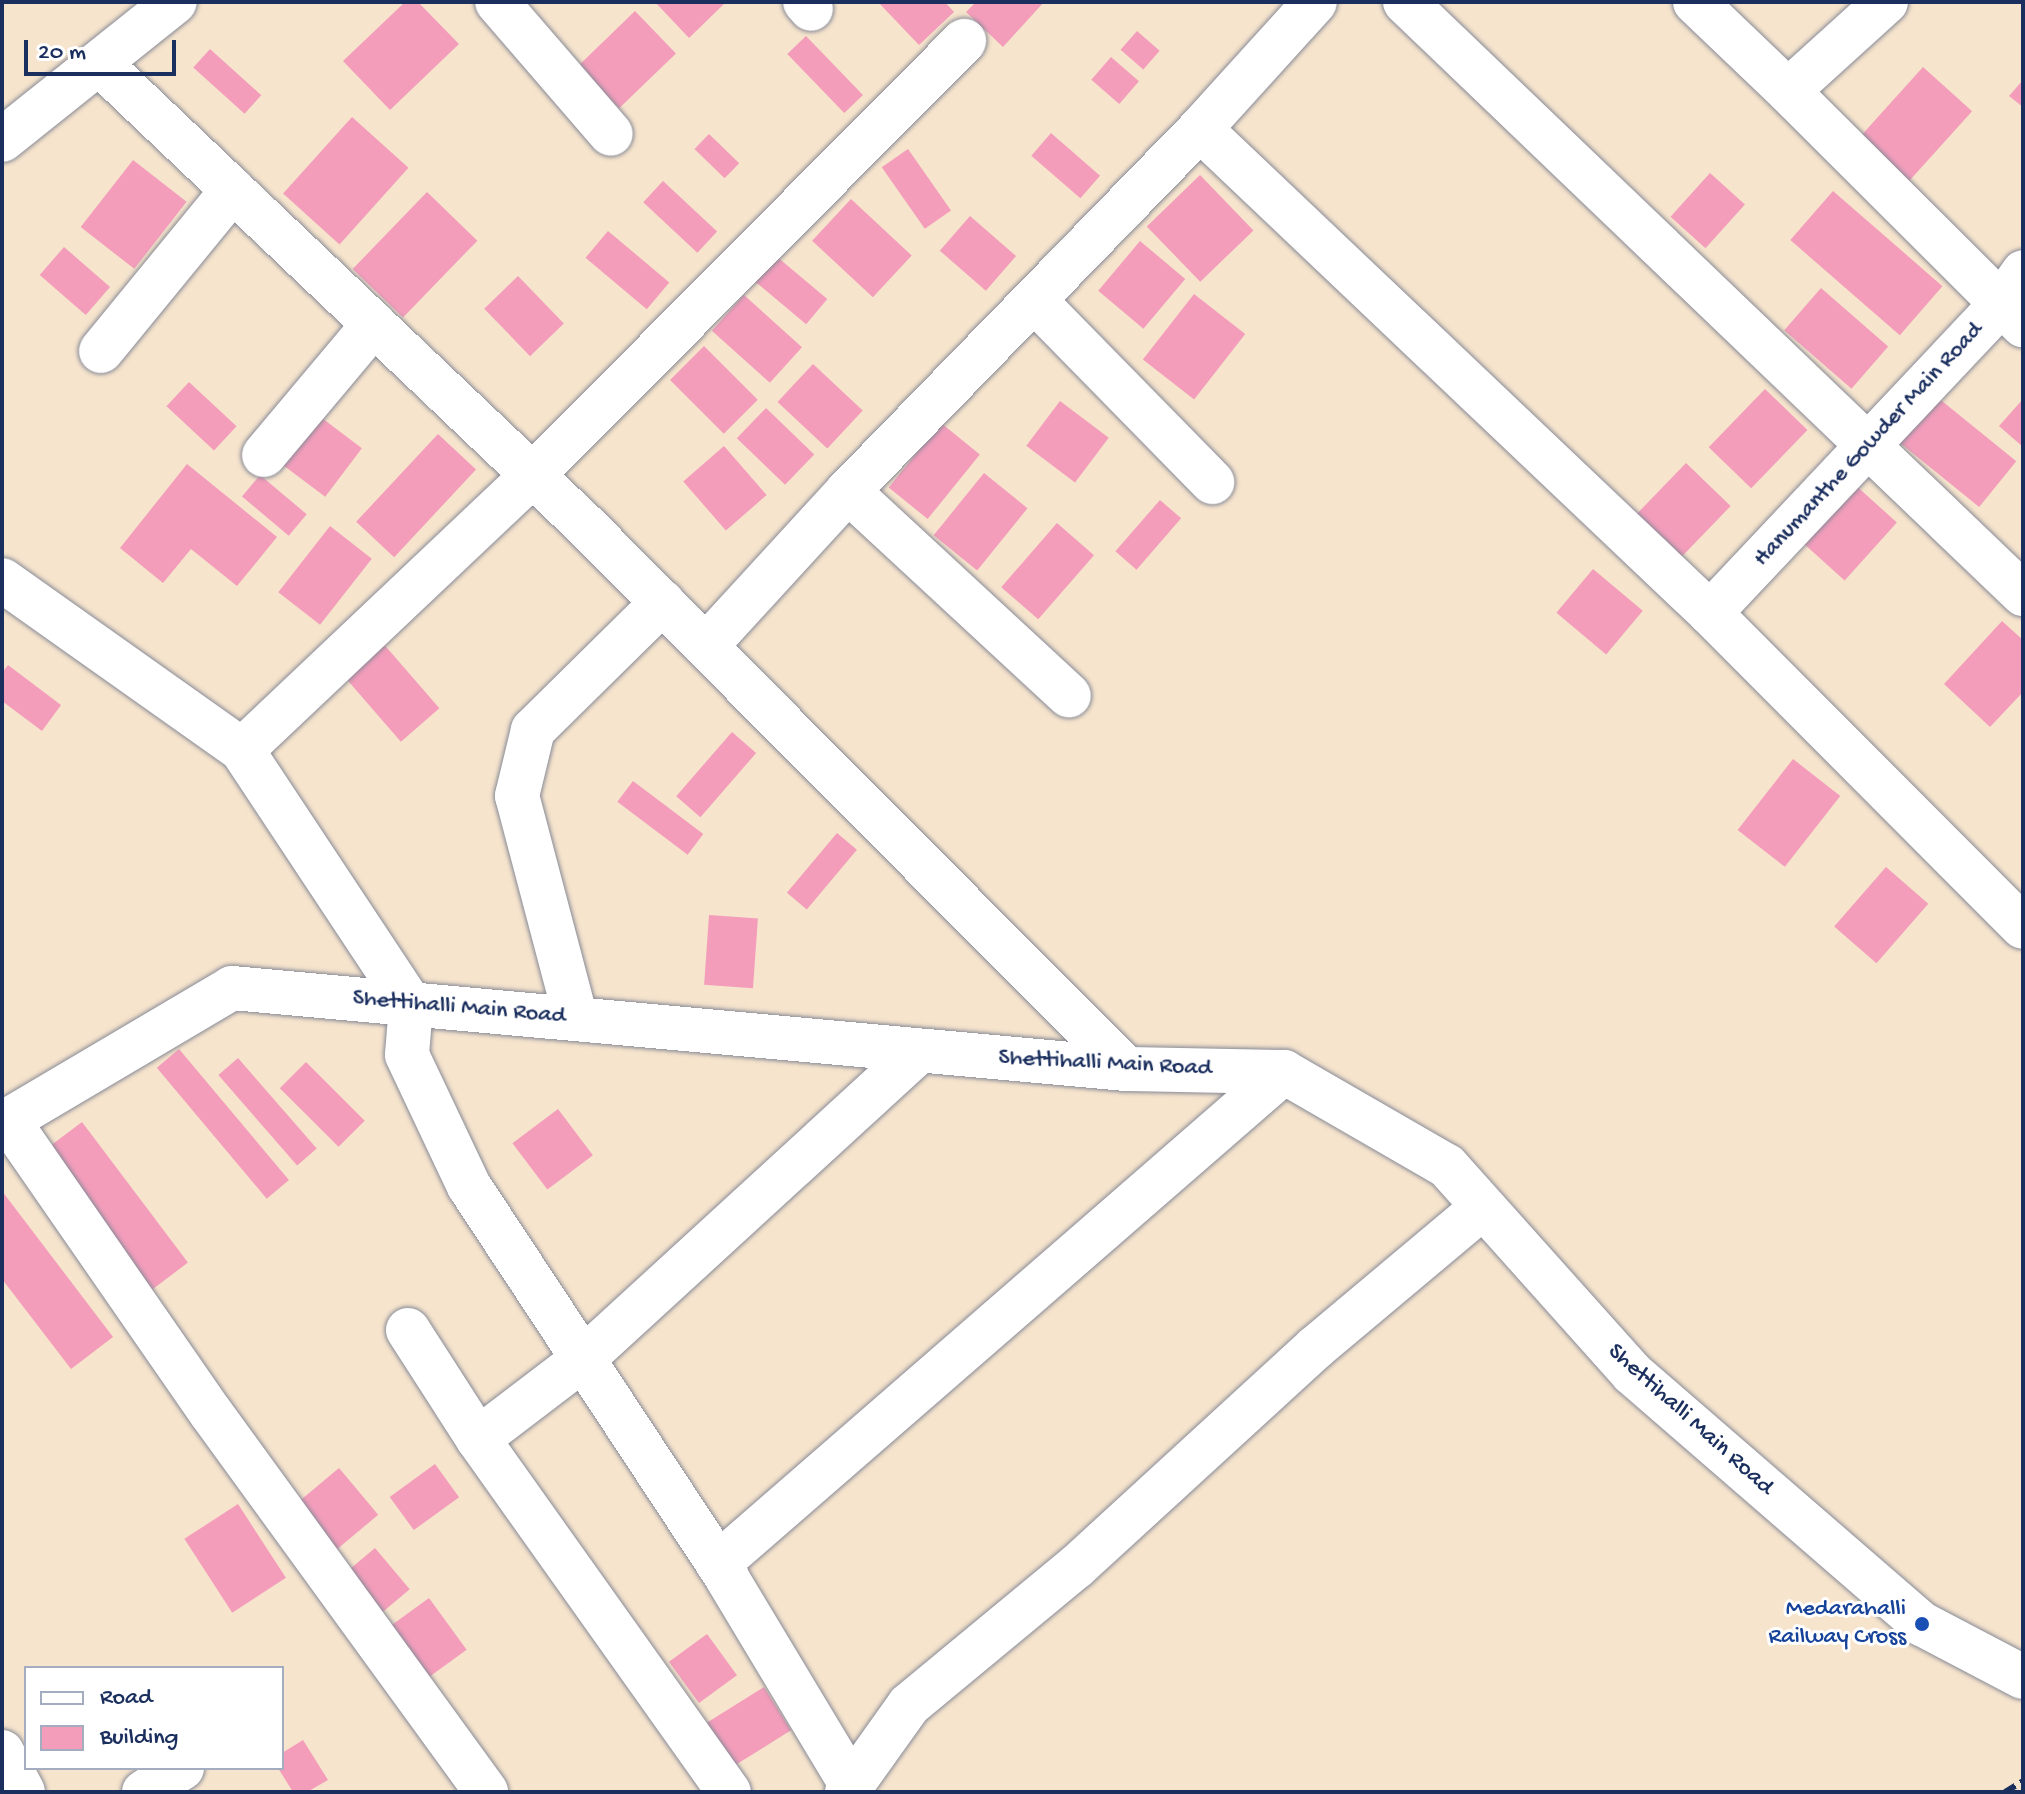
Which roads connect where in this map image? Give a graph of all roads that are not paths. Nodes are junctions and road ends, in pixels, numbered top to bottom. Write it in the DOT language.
graph roads {
  1 [pos="175,2"];
  2 [pos="497,2"];
  3 [pos="1315,2"];
  4 [pos="1405,2"];
  5 [pos="1695,2"];
  6 [pos="1886,2"];
  7 [pos="964,41"];
  8 [pos="100,64"];
  9 [pos="1788,91"];
  10 [pos="1200,129"];
  11 [pos="611,134"];
  12 [pos="2,140"];
  13 [pos="233,190"];
  14 [pos="1034,300"];
  15 [pos="2016,300"];
  16 [pos="374,324"];
  17 [pos="101,351"];
  18 [pos="1870,446"];
  19 [pos="264,455"];
  20 [pos="533,475"];
  21 [pos="1212,482"];
  22 [pos="848,491"];
  23 [pos="2,580"];
  24 [pos="2023,594"];
  25 [pos="663,602"];
  26 [pos="1710,613"];
  27 [pos="706,646"];
  28 [pos="1069,696"];
  29 [pos="242,750"];
  30 [pos="2023,927"];
  31 [pos="411,1005"];
  32 [pos="576,1019"];
  33 [pos="919,1051"];
  34 [pos="1126,1069"];
  35 [pos="1284,1072"];
  36 [pos="5,1122"];
  37 [pos="1483,1207"];
  38 [pos="408,1330"];
  39 [pos="583,1359"];
  40 [pos="478,1439"];
  41 [pos="718,1564"];
  42 [pos="2023,1677"];
  43 [pos="2,1752"];
  44 [pos="179,1770"];
  45 [pos="849,1788"];
  46 [pos="23,1792"];
  47 [pos="144,1792"];
  48 [pos="486,1792"];
  49 [pos="729,1792"];
  1 -- 8 [label="street"];
  2 -- 11 [label="street"];
  3 -- 10 [label="street"];
  4 -- 18 [label="street"];
  5 -- 9 [label="street"];
  6 -- 9 [label="street"];
  7 -- 20 [label="street"];
  8 -- 12 [label="street"];
  8 -- 13 [label="street"];
  9 -- 15 [label="street"];
  10 -- 14 [label="street"];
  10 -- 26 [label="street"];
  13 -- 16 [label="street"];
  13 -- 17 [label="street"];
  14 -- 21 [label="street"];
  14 -- 22 [label="street"];
  15 -- 18 [label="street, Hanumanthe Gowder Main Road"];
  16 -- 19 [label="street"];
  16 -- 20 [label="street"];
  18 -- 24 [label="street"];
  18 -- 26 [label="street, Hanumanthe Gowder Main Road"];
  20 -- 25 [label="street"];
  20 -- 29 [label="street"];
  22 -- 27 [label="street"];
  22 -- 28 [label="street"];
  23 -- 29 [label="street"];
  25 -- 27 [label="street"];
  25 -- 32 [label="street"];
  26 -- 30 [label="street"];
  27 -- 34 [label="street"];
  29 -- 31 [label="street"];
  31 -- 32 [label="street, Shettihalli Main Road"];
  31 -- 36 [label="street, Shettihalli Main Road"];
  31 -- 39 [label="street"];
  32 -- 33 [label="street, Shettihalli Main Road"];
  33 -- 34 [label="street, Shettihalli Main Road"];
  33 -- 39 [label="street"];
  34 -- 35 [label="street, Shettihalli Main Road"];
  35 -- 37 [label="street, Shettihalli Main Road"];
  35 -- 41 [label="street"];
  36 -- 48 [label="street"];
  37 -- 42 [label="street, Shettihalli Main Road"];
  37 -- 45 [label="street"];
  38 -- 40 [label="street"];
  39 -- 40 [label="street"];
  39 -- 41 [label="street"];
  40 -- 49 [label="street"];
  41 -- 45 [label="street"];
  43 -- 46 [label="street"];
  44 -- 47 [label="street"];
}
